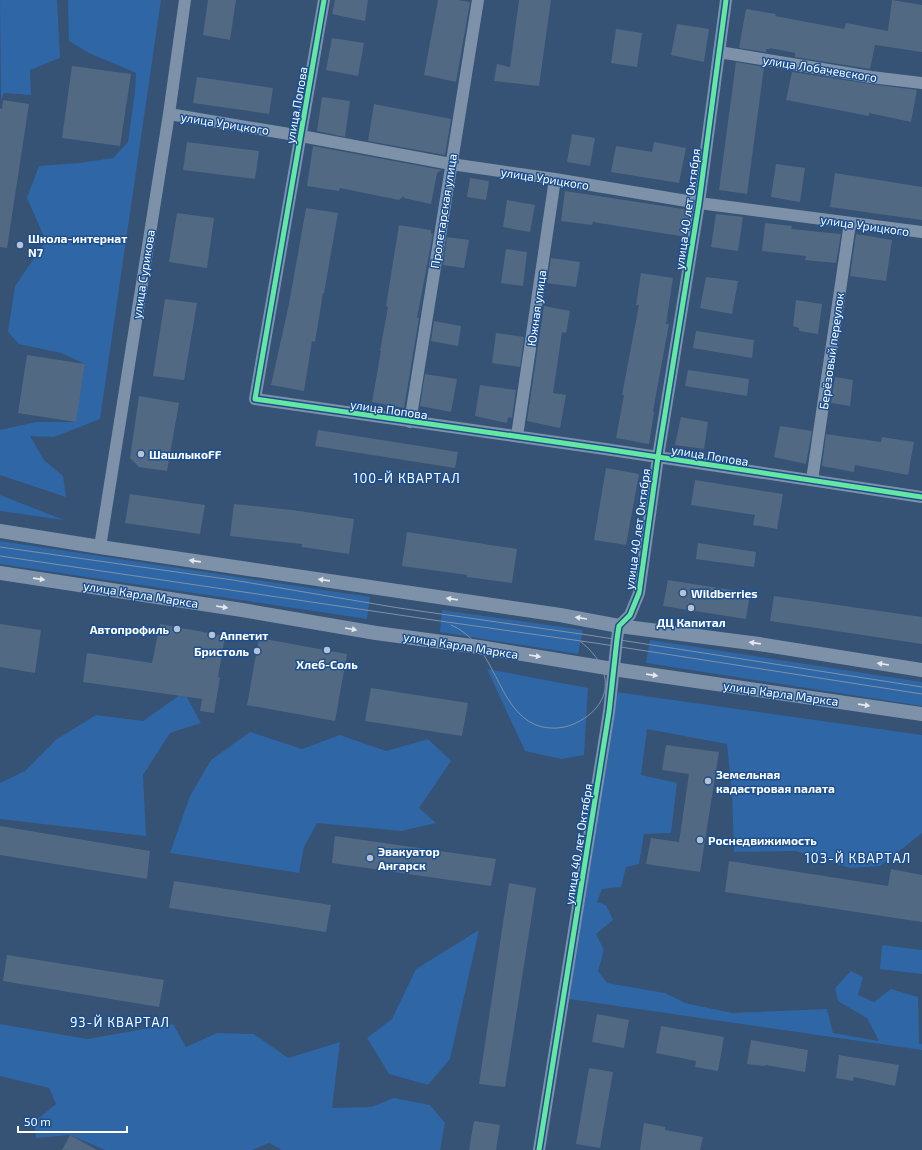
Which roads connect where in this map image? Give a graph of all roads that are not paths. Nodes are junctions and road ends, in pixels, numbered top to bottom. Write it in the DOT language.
graph roads {
  1 [pos="185,0"];
  2 [pos="324,0"];
  3 [pos="478,0"];
  4 [pos="726,0"];
  5 [pos="719,52"];
  6 [pos="922,83"];
  7 [pos="169,114"];
  8 [pos="301,136"];
  9 [pos="451,164"];
  10 [pos="555,179"];
  11 [pos="699,203"];
  12 [pos="850,222"];
  13 [pos="922,232"];
  14 [pos="410,422"];
  15 [pos="517,436"];
  16 [pos="658,457"];
  17 [pos="812,480"];
  18 [pos="922,497"];
  19 [pos="0,531"];
  20 [pos="100,547"];
  21 [pos="0,573"];
  22 [pos="619,626"];
  23 [pos="613,669"];
  24 [pos="922,670"];
  25 [pos="922,714"];
  26 [pos="539,1150"];
  1 -- 7 [label="street, улица Сурикова"];
  2 -- 8 [label="street, улица Попова"];
  3 -- 9 [label="street, Пролетарская улица"];
  4 -- 5 [label="street, улица 40 лет Октября"];
  5 -- 6 [label="street, улица Лобачевского"];
  5 -- 11 [label="street, улица 40 лет Октября"];
  7 -- 8 [label="street, улица Урицкого"];
  7 -- 20 [label="street, улица Сурикова"];
  8 -- 9 [label="street, улица Урицкого"];
  8 -- 14 [label="street, улица Попова"];
  9 -- 10 [label="street, улица Урицкого"];
  9 -- 14 [label="street, Пролетарская улица"];
  10 -- 11 [label="street, улица Урицкого"];
  10 -- 15 [label="street, Южная улица"];
  11 -- 12 [label="street, улица Урицкого"];
  11 -- 16 [label="street, улица 40 лет Октября"];
  12 -- 13 [label="street, улица Урицкого"];
  12 -- 17 [label="street, Берёзовый переулок"];
  14 -- 15 [label="street, улица Попова"];
  15 -- 16 [label="street, улица Попова"];
  16 -- 17 [label="street, улица Попова"];
  16 -- 22 [label="street, улица 40 лет Октября"];
  17 -- 18 [label="street, улица Попова"];
  19 -- 20 [label="street"];
  22 -- 20 [label="street, one-way"];
  21 -- 23 [label="street, улица Карла Маркса, one-way"];
  22 -- 23 [label="street, улица 40 лет Октября"];
  24 -- 22 [label="street, one-way"];
  23 -- 25 [label="street, улица Карла Маркса, one-way"];
  23 -- 26 [label="street, улица 40 лет Октября"];
}
